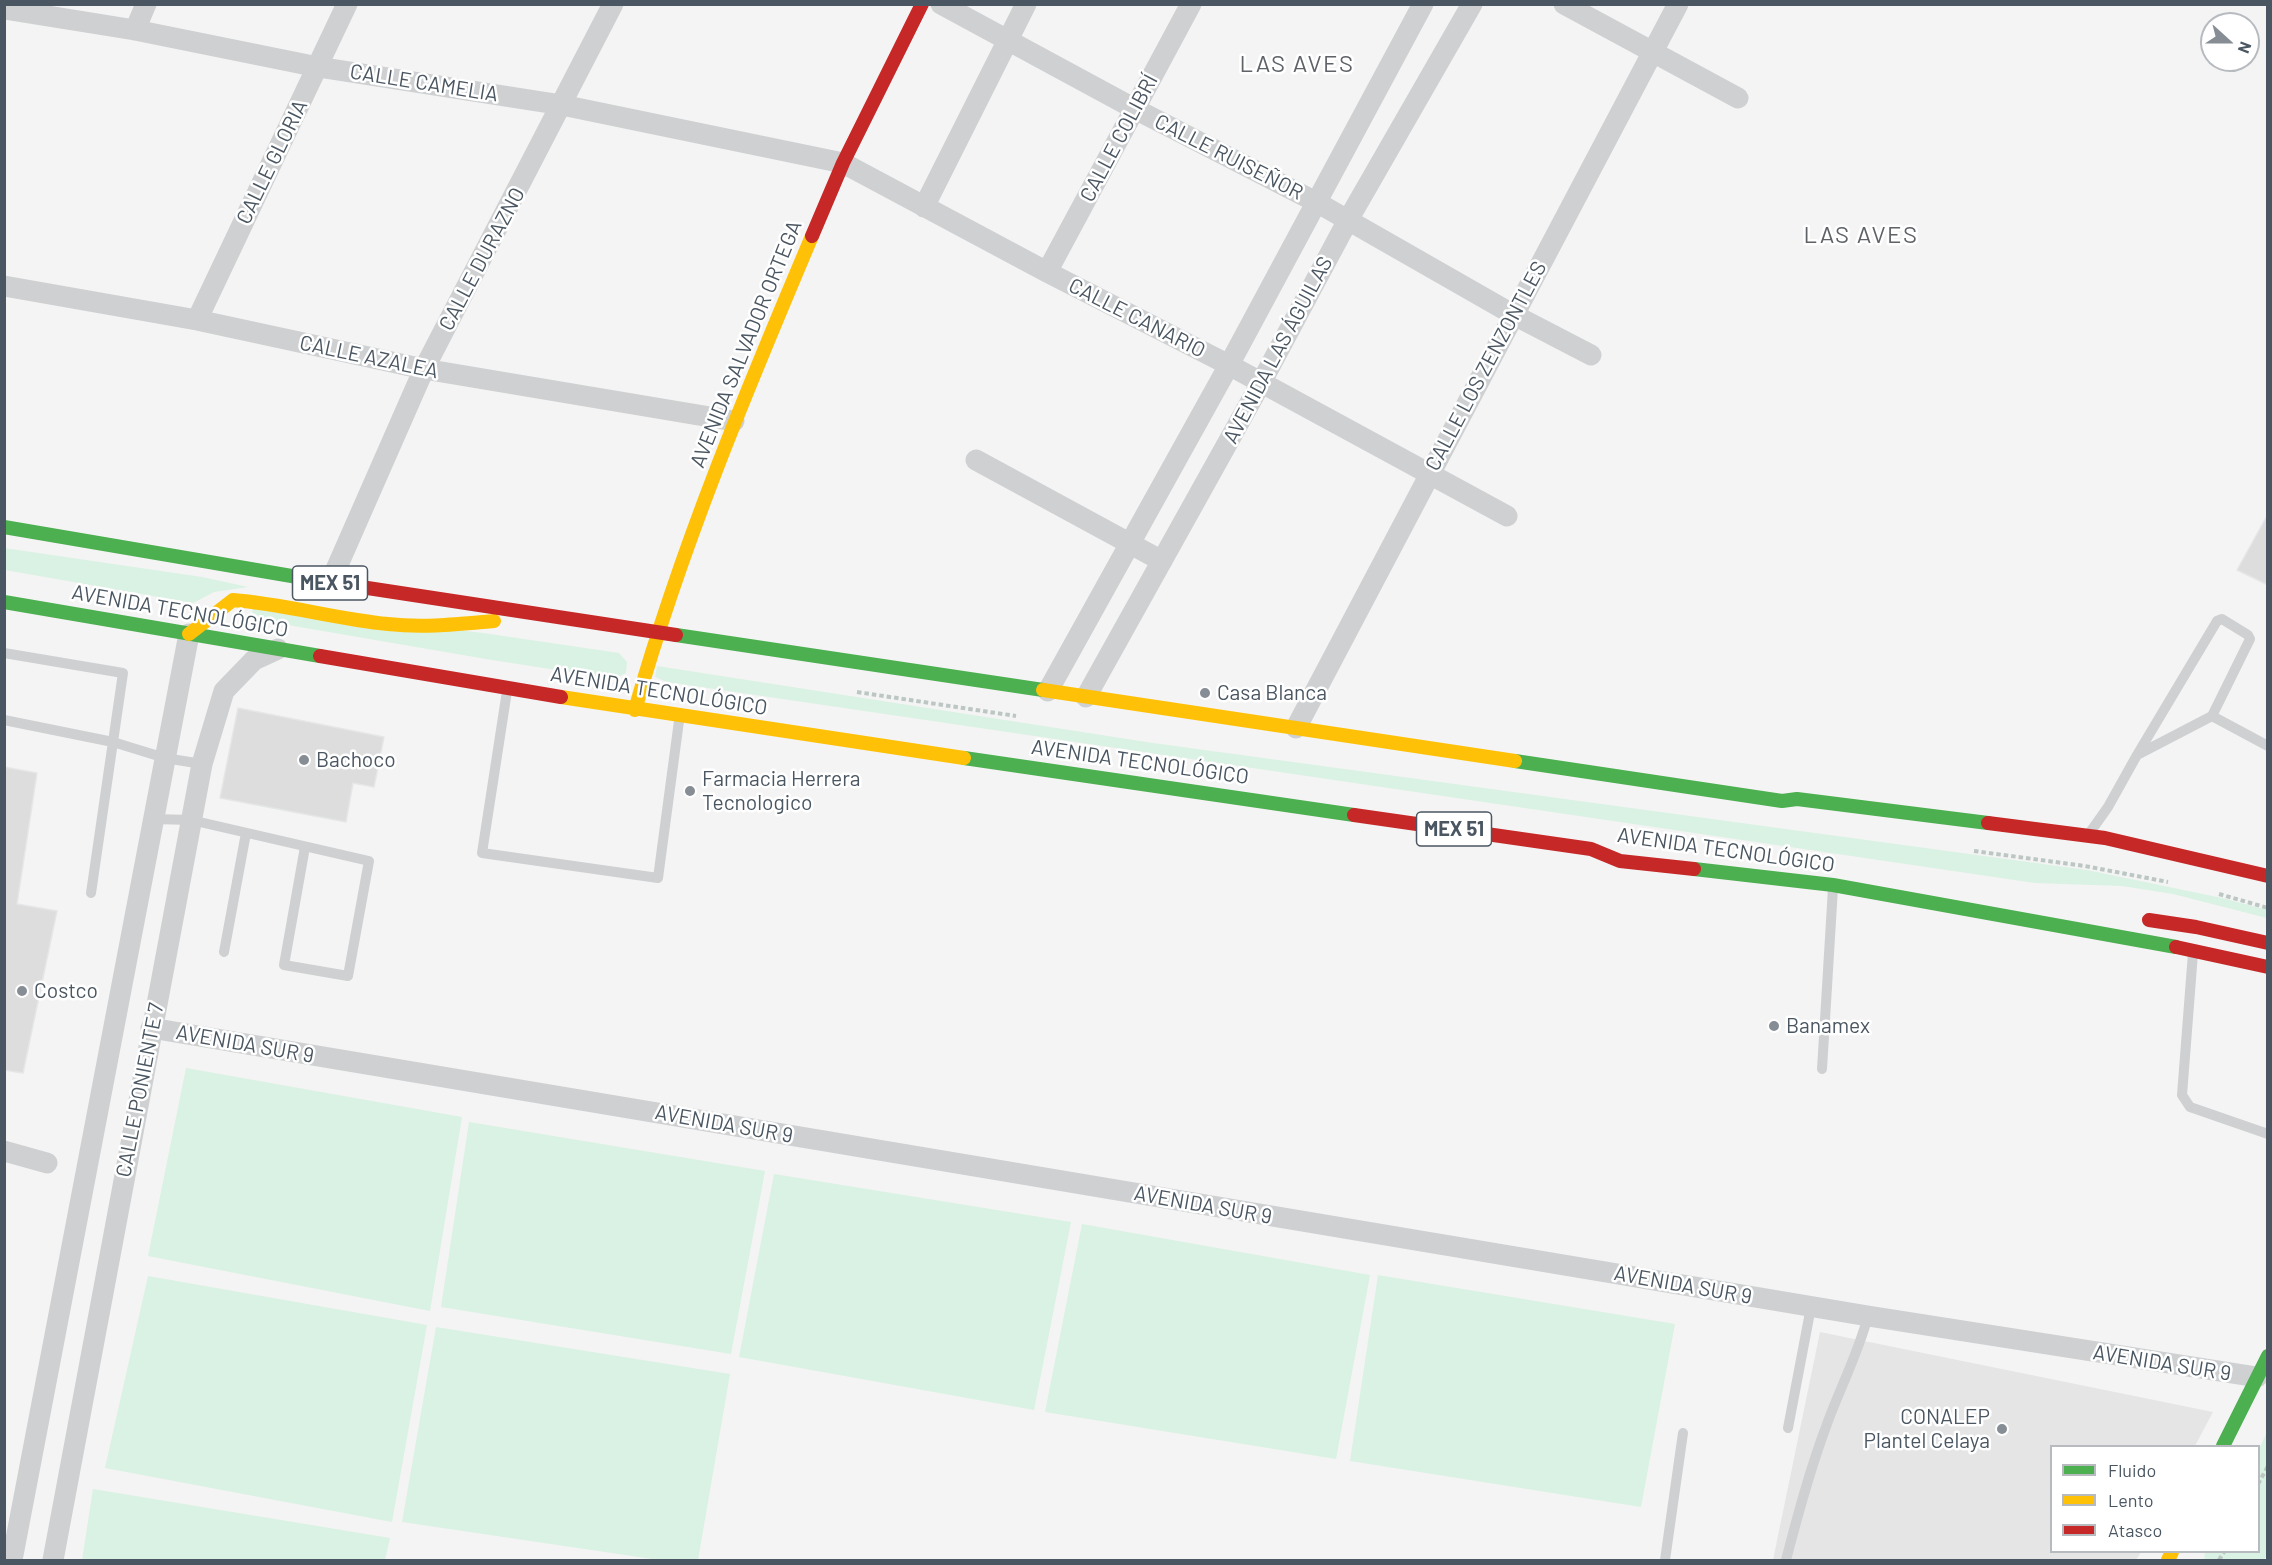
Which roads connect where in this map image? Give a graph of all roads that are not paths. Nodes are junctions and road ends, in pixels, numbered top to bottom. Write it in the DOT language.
graph roads {
  1 [pos="146,4"];
  2 [pos="347,4"];
  3 [pos="612,4"];
  4 [pos="922,4"];
  5 [pos="941,4"];
  6 [pos="1026,4"];
  7 [pos="1191,4"];
  8 [pos="1423,4"];
  9 [pos="1473,4"];
  10 [pos="1564,4"];
  11 [pos="1678,4"];
  12 [pos="4,9"];
  13 [pos="135,30"];
  14 [pos="1008,40"];
  15 [pos="1652,51"];
  16 [pos="318,67"];
  17 [pos="1738,98"];
  18 [pos="562,105"];
  19 [pos="1135,109"];
  20 [pos="843,163"];
  21 [pos="1318,203"];
  22 [pos="924,207"];
  23 [pos="1348,220"];
  24 [pos="1047,272"];
  25 [pos="4,286"];
  26 [pos="1514,315"];
  27 [pos="197,320"];
  28 [pos="1591,355"];
  29 [pos="1229,365"];
  30 [pos="424,369"];
  31 [pos="1261,383"];
  32 [pos="734,421"];
  33 [pos="976,460"];
  34 [pos="1429,475"];
  35 [pos="1507,516"];
  36 [pos="4,527"];
  37 [pos="1130,544"];
  38 [pos="1162,561"];
  39 [pos="330,583"];
  40 [pos="4,602"];
  41 [pos="559,617"];
  42 [pos="657,632"];
  43 [pos="189,634"];
  44 [pos="279,649"];
  45 [pos="4,652"];
  46 [pos="508,688"];
  47 [pos="1048,691"];
  48 [pos="1086,697"];
  49 [pos="635,710"];
  50 [pos="680,716"];
  51 [pos="2212,716"];
  52 [pos="4,720"];
  53 [pos="1296,728"];
  54 [pos="112,742"];
  55 [pos="2268,746"];
  56 [pos="2138,755"];
  57 [pos="165,758"];
  58 [pos="202,764"];
  59 [pos="1782,801"];
  60 [pos="154,819"];
  61 [pos="191,820"];
  62 [pos="246,833"];
  63 [pos="2087,836"];
  64 [pos="2033,843"];
  65 [pos="305,847"];
  66 [pos="1591,849"];
  67 [pos="2169,867"];
  68 [pos="2268,876"];
  69 [pos="2214,878"];
  70 [pos="1833,885"];
  71 [pos="91,893"];
  72 [pos="1972,896"];
  73 [pos="2137,919"];
  74 [pos="2268,943"];
  75 [pos="2193,950"];
  76 [pos="224,952"];
  77 [pos="2268,967"];
  78 [pos="151,1028"];
  79 [pos="1822,1070"];
  80 [pos="2268,1134"];
  81 [pos="4,1151"];
  82 [pos="47,1163"];
  83 [pos="1811,1307"];
  84 [pos="1868,1316"];
  85 [pos="2268,1356"];
  86 [pos="2262,1382"];
  87 [pos="1788,1428"];
  88 [pos="1683,1433"];
  89 [pos="2224,1445"];
  90 [pos="2237,1445"];
  91 [pos="11,1534"];
  92 [pos="8,1560"];
  93 [pos="52,1560"];
  94 [pos="1665,1560"];
  95 [pos="1786,1560"];
  1 -- 13 [label="street"];
  2 -- 16 [label="street, CALLE GLORIA"];
  3 -- 18 [label="street, CALLE DURAZNO"];
  4 -- 20 [label="main road, AVENIDA SALVADOR ORTEGA"];
  5 -- 14 [label="street, CALLE RUISEÑOR"];
  6 -- 14 [label="street"];
  7 -- 19 [label="street, CALLE COLIBRÍ"];
  8 -- 21 [label="street, AVENIDA LAS ÁGUILAS"];
  9 -- 23 [label="street, AVENIDA LAS ÁGUILAS"];
  10 -- 15 [label="street"];
  11 -- 15 [label="street, CALLE LOS ZENZONTLES"];
  12 -- 13 [label="street, CALLE CAMELIA"];
  13 -- 16 [label="street, CALLE CAMELIA"];
  14 -- 19 [label="street, CALLE RUISEÑOR"];
  14 -- 22 [label="street"];
  15 -- 17 [label="street"];
  15 -- 26 [label="street, CALLE LOS ZENZONTLES"];
  16 -- 18 [label="street, CALLE CAMELIA"];
  16 -- 27 [label="street, CALLE GLORIA"];
  18 -- 20 [label="street, CALLE CAMELIA"];
  18 -- 30 [label="street, CALLE DURAZNO"];
  19 -- 21 [label="street, CALLE RUISEÑOR"];
  19 -- 24 [label="street, CALLE COLIBRÍ"];
  20 -- 22 [label="street, CALLE CANARIO"];
  20 -- 32 [label="main road, AVENIDA SALVADOR ORTEGA"];
  21 -- 23 [label="street, CALLE RUISEÑOR"];
  21 -- 29 [label="street, AVENIDA LAS ÁGUILAS"];
  22 -- 24 [label="street, CALLE CANARIO"];
  23 -- 26 [label="street, CALLE RUISEÑOR"];
  23 -- 31 [label="street, AVENIDA LAS ÁGUILAS"];
  24 -- 29 [label="street, CALLE CANARIO"];
  25 -- 27 [label="street, CALLE AZALEA"];
  26 -- 28 [label="street, CALLE RUISEÑOR"];
  26 -- 34 [label="street, CALLE LOS ZENZONTLES"];
  27 -- 30 [label="street, CALLE AZALEA"];
  29 -- 31 [label="street, CALLE CANARIO"];
  29 -- 37 [label="street, AVENIDA LAS ÁGUILAS"];
  30 -- 32 [label="street, CALLE AZALEA"];
  30 -- 39 [label="street, CALLE DURAZNO"];
  31 -- 34 [label="street, CALLE CANARIO"];
  31 -- 38 [label="street, AVENIDA LAS ÁGUILAS"];
  32 -- 42 [label="main road, AVENIDA SALVADOR ORTEGA"];
  33 -- 37 [label="street"];
  34 -- 35 [label="street, CALLE CANARIO"];
  34 -- 53 [label="street, CALLE LOS ZENZONTLES"];
  36 -- 39 [label="main road, MEX 51"];
  37 -- 38 [label="street"];
  37 -- 47 [label="street, AVENIDA LAS ÁGUILAS"];
  38 -- 48 [label="street, AVENIDA LAS ÁGUILAS"];
  39 -- 41 [label="main road, MEX 51"];
  40 -- 43 [label="main road, AVENIDA TECNOLÓGICO / MEX 51"];
  41 -- 42 [label="main road, MEX 51"];
  41 -- 43 [label="main road"];
  42 -- 47 [label="main road, MEX 51"];
  42 -- 49 [label="main road, AVENIDA SALVADOR ORTEGA"];
  43 -- 44 [label="main road, AVENIDA TECNOLÓGICO / MEX 51"];
  43 -- 57 [label="street, CALLE PONIENTE 7"];
  44 -- 46 [label="main road, AVENIDA TECNOLÓGICO / MEX 51"];
  44 -- 58 [label="street, CALLE PONIENTE 7"];
  45 -- 54 [label="lane"];
  46 -- 49 [label="main road, AVENIDA TECNOLÓGICO / MEX 51"];
  46 -- 50 [label="lane"];
  47 -- 48 [label="main road, MEX 51"];
  48 -- 53 [label="main road, MEX 51"];
  49 -- 50 [label="main road, AVENIDA TECNOLÓGICO / MEX 51"];
  50 -- 66 [label="main road, AVENIDA TECNOLÓGICO / MEX 51"];
  51 -- 55 [label="lane"];
  51 -- 56 [label="lane"];
  51 -- 56 [label="lane"];
  52 -- 54 [label="lane"];
  53 -- 59 [label="main road, MEX 51"];
  54 -- 57 [label="lane"];
  54 -- 71 [label="lane"];
  56 -- 63 [label="lane"];
  57 -- 58 [label="lane"];
  57 -- 60 [label="street, CALLE PONIENTE 7"];
  58 -- 61 [label="street, CALLE PONIENTE 7"];
  59 -- 63 [label="main road, MEX 51"];
  59 -- 64 [label="main road"];
  60 -- 61 [label="lane"];
  60 -- 91 [label="street, CALLE PONIENTE 7"];
  61 -- 62 [label="lane"];
  61 -- 78 [label="street, CALLE PONIENTE 7"];
  62 -- 65 [label="lane"];
  62 -- 76 [label="lane"];
  63 -- 68 [label="main road, MEX 51"];
  65 -- 65 [label="lane"];
  66 -- 70 [label="main road, AVENIDA TECNOLÓGICO / MEX 51"];
  66 -- 72 [label="main road"];
  67 -- 69 [label="main road"];
  70 -- 75 [label="main road, AVENIDA TECNOLÓGICO / MEX 51"];
  70 -- 79 [label="lane"];
  73 -- 74 [label="main road"];
  75 -- 77 [label="main road, AVENIDA TECNOLÓGICO / MEX 51"];
  75 -- 80 [label="lane"];
  78 -- 83 [label="street, AVENIDA SUR 9"];
  78 -- 93 [label="street, CALLE PONIENTE 7"];
  81 -- 82 [label="street"];
  83 -- 84 [label="street, AVENIDA SUR 9"];
  83 -- 87 [label="lane"];
  84 -- 86 [label="street, AVENIDA SUR 9"];
  84 -- 95 [label="lane"];
  85 -- 86 [label="main road"];
  86 -- 89 [label="main road"];
  86 -- 90 [label="main road"];
  88 -- 94 [label="lane"];
  91 -- 92 [label="street, CALLE PONIENTE 7"];
}
